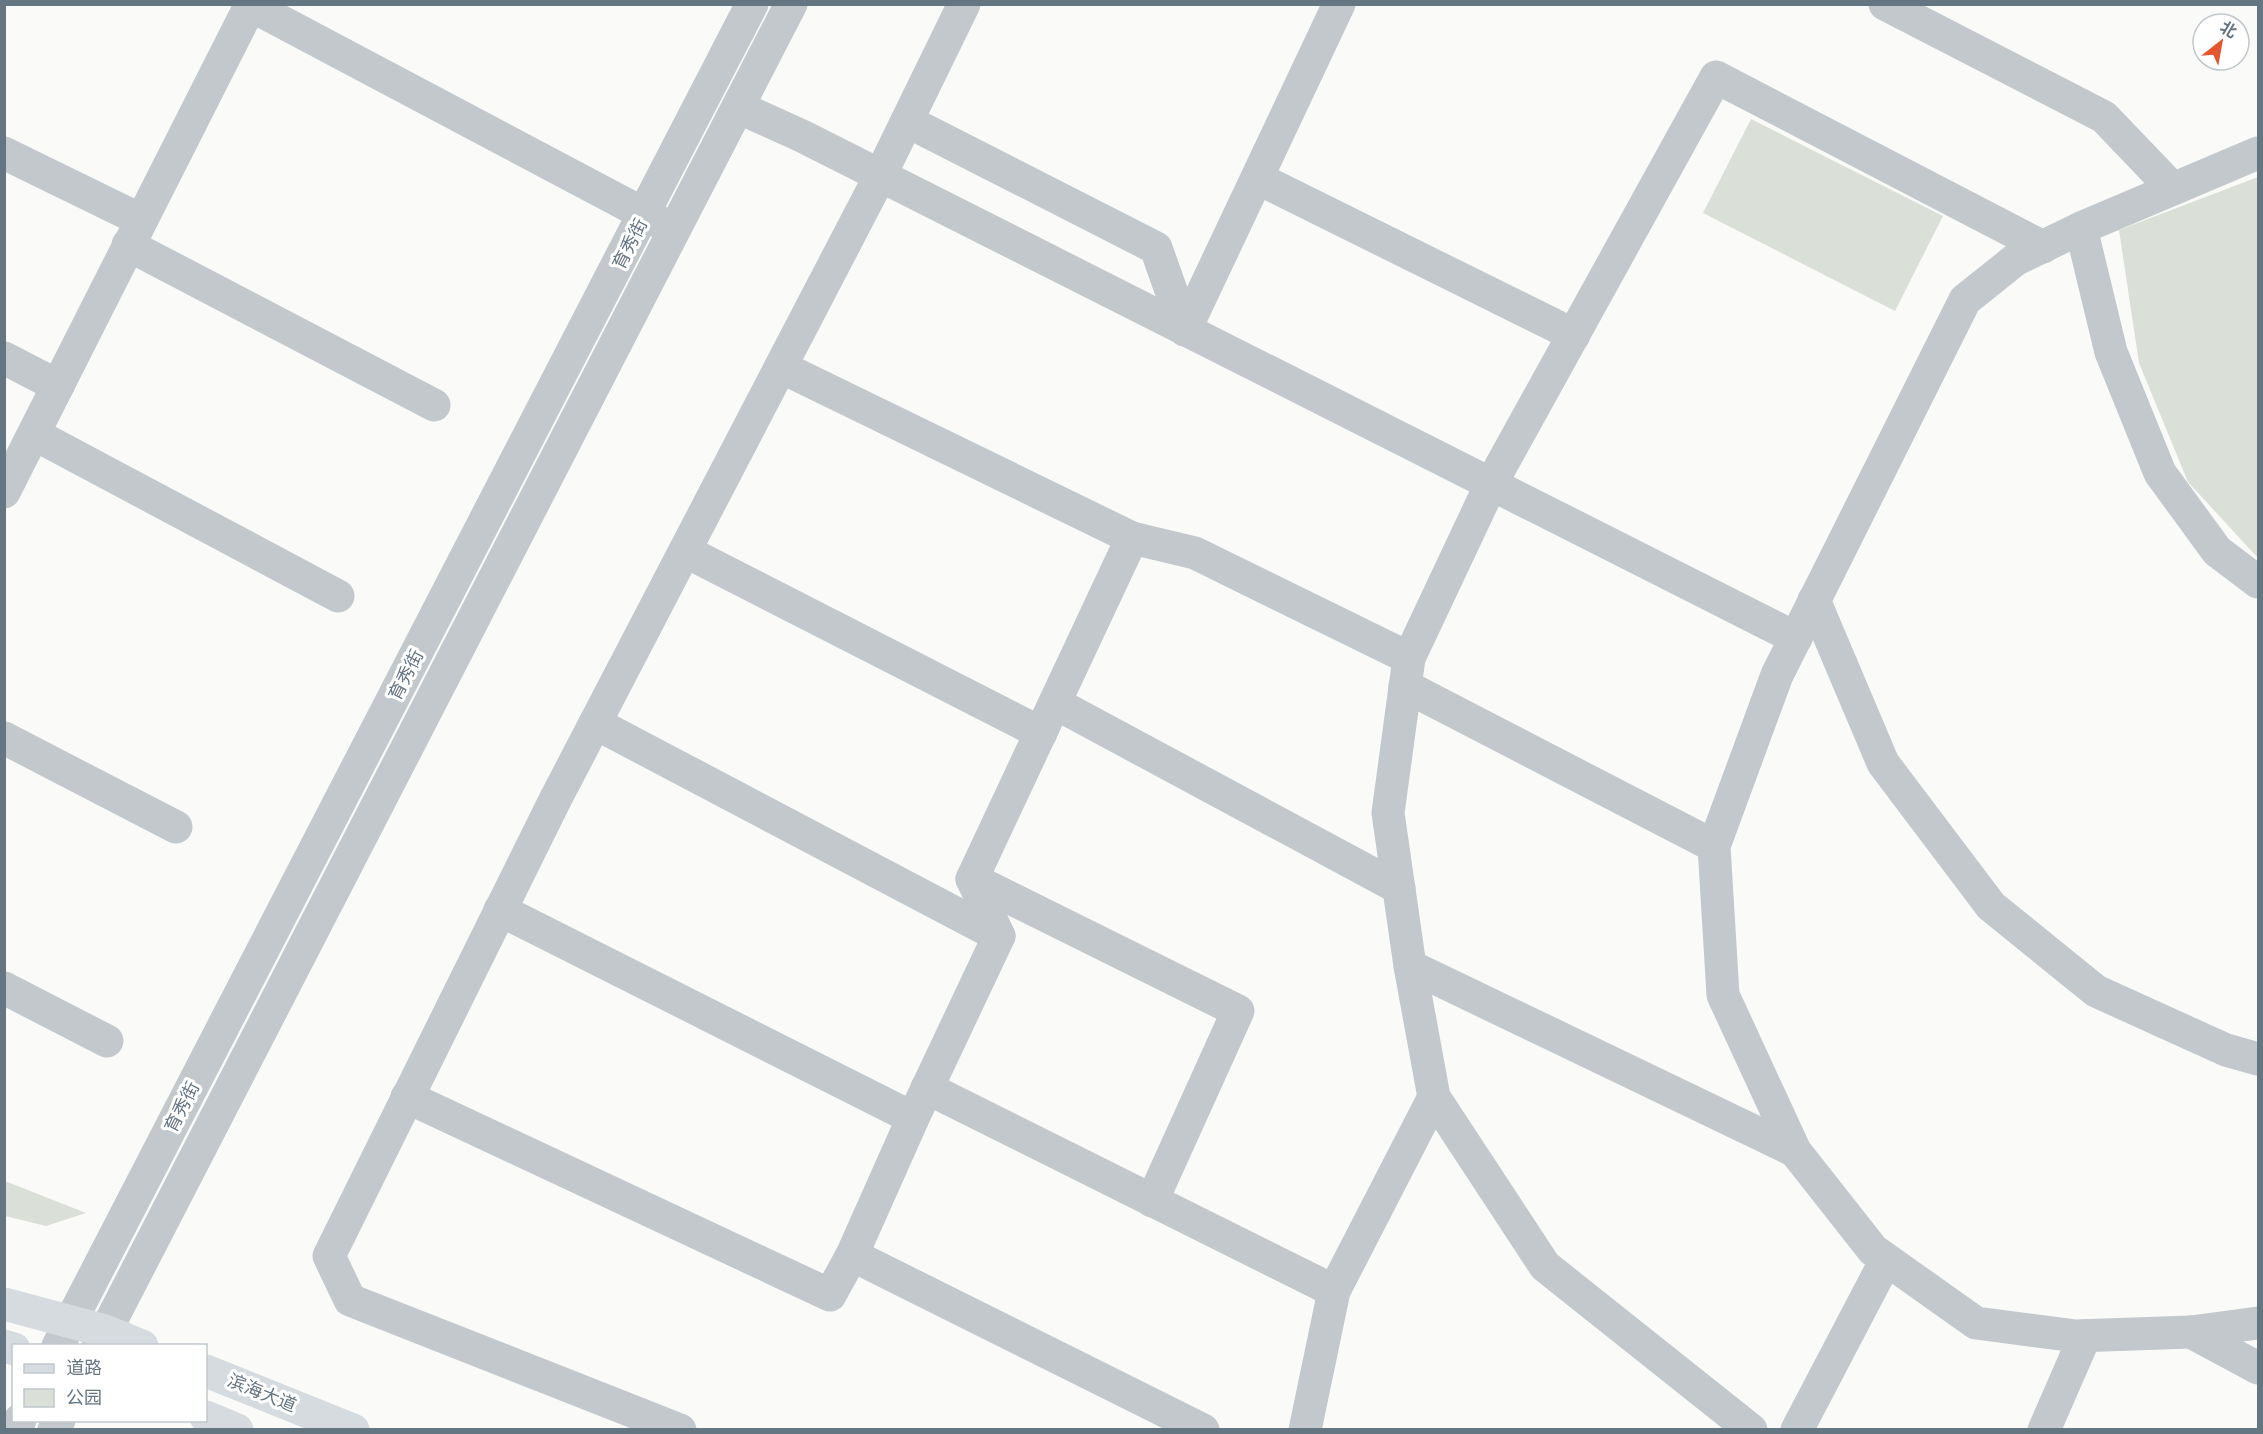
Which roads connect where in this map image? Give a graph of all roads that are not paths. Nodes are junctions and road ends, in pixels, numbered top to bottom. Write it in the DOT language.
graph roads {
  1 [pos="752,4"];
  2 [pos="791,4"];
  3 [pos="964,4"];
  4 [pos="1339,4"];
  5 [pos="1885,4"];
  6 [pos="250,5"];
  7 [pos="738,107"];
  8 [pos="907,122"];
  9 [pos="4,153"];
  10 [pos="2259,153"];
  11 [pos="880,176"];
  12 [pos="1257,178"];
  13 [pos="2173,189"];
  14 [pos="645,214"];
  15 [pos="2081,228"];
  16 [pos="675,231"];
  17 [pos="134,232"];
  18 [pos="2043,247"];
  19 [pos="1185,330"];
  20 [pos="1574,334"];
  21 [pos="4,358"];
  22 [pos="781,367"];
  23 [pos="58,386"];
  24 [pos="434,405"];
  25 [pos="34,434"];
  26 [pos="1491,484"];
  27 [pos="4,492"];
  28 [pos="1132,538"];
  29 [pos="685,551"];
  30 [pos="2259,582"];
  31 [pos="338,596"];
  32 [pos="1814,600"];
  33 [pos="1796,638"];
  34 [pos="1407,672"];
  35 [pos="1055,703"];
  36 [pos="595,723"];
  37 [pos="1041,733"];
  38 [pos="4,738"];
  39 [pos="177,827"];
  40 [pos="1714,846"];
  41 [pos="972,879"];
  42 [pos="1399,888"];
  43 [pos="500,910"];
  44 [pos="999,936"];
  45 [pos="1410,966"];
  46 [pos="4,988"];
  47 [pos="107,1041"];
  48 [pos="2259,1059"];
  49 [pos="927,1088"];
  50 [pos="407,1097"];
  51 [pos="1434,1097"];
  52 [pos="913,1118"];
  53 [pos="1795,1151"];
  54 [pos="1152,1201"];
  55 [pos="852,1255"];
  56 [pos="1886,1260"];
  57 [pos="1334,1291"];
  58 [pos="4,1304"];
  59 [pos="2259,1323"];
  60 [pos="2191,1332"];
  61 [pos="64,1334"];
  62 [pos="2085,1336"];
  63 [pos="102,1338"];
  64 [pos="132,1344"];
  65 [pos="2259,1368"];
  66 [pos="207,1371"];
  67 [pos="207,1417"];
  68 [pos="237,1430"];
  69 [pos="353,1430"];
  70 [pos="680,1430"];
  71 [pos="1203,1430"];
  72 [pos="1305,1430"];
  73 [pos="1750,1430"];
  74 [pos="1797,1430"];
  75 [pos="2044,1430"];
  1 -- 14 [label="street, 育秀街"];
  2 -- 7 [label="street, 育秀街"];
  3 -- 8 [label="street"];
  4 -- 12 [label="street"];
  5 -- 13 [label="street"];
  6 -- 14 [label="street"];
  6 -- 17 [label="street"];
  7 -- 11 [label="street"];
  7 -- 16 [label="street, 育秀街"];
  8 -- 11 [label="street"];
  8 -- 19 [label="street"];
  9 -- 17 [label="street"];
  10 -- 13 [label="street"];
  11 -- 19 [label="street"];
  11 -- 22 [label="street"];
  12 -- 19 [label="street"];
  12 -- 20 [label="street"];
  13 -- 15 [label="street"];
  14 -- 16 [label="street"];
  14 -- 61 [label="street, 育秀街"];
  15 -- 18 [label="street"];
  15 -- 30 [label="street"];
  16 -- 63 [label="street, 育秀街"];
  17 -- 23 [label="street"];
  17 -- 24 [label="street"];
  18 -- 20 [label="street"];
  18 -- 32 [label="street"];
  19 -- 26 [label="street"];
  20 -- 26 [label="street"];
  21 -- 23 [label="street"];
  22 -- 28 [label="street"];
  22 -- 29 [label="street"];
  23 -- 25 [label="street"];
  25 -- 27 [label="street"];
  25 -- 31 [label="street"];
  26 -- 33 [label="street"];
  26 -- 34 [label="street"];
  28 -- 34 [label="street"];
  28 -- 35 [label="street"];
  29 -- 36 [label="street"];
  29 -- 37 [label="street"];
  32 -- 33 [label="street"];
  32 -- 48 [label="street"];
  33 -- 40 [label="street"];
  34 -- 40 [label="street"];
  34 -- 42 [label="street"];
  35 -- 37 [label="street"];
  35 -- 42 [label="street"];
  36 -- 43 [label="street"];
  36 -- 44 [label="street"];
  37 -- 41 [label="street"];
  38 -- 39 [label="street"];
  40 -- 53 [label="street"];
  41 -- 44 [label="street"];
  41 -- 54 [label="street"];
  42 -- 45 [label="street"];
  43 -- 50 [label="street"];
  43 -- 52 [label="street"];
  44 -- 49 [label="street"];
  45 -- 51 [label="street"];
  45 -- 53 [label="street"];
  46 -- 47 [label="street"];
  49 -- 52 [label="street"];
  49 -- 54 [label="street"];
  50 -- 55 [label="street"];
  50 -- 70 [label="street"];
  51 -- 57 [label="street"];
  51 -- 73 [label="street"];
  52 -- 55 [label="street"];
  53 -- 56 [label="street"];
  54 -- 57 [label="street"];
  55 -- 71 [label="street"];
  56 -- 62 [label="street"];
  56 -- 74 [label="street"];
  57 -- 72 [label="street"];
  58 -- 61 [label="main road"];
  59 -- 60 [label="street"];
  60 -- 62 [label="street"];
  60 -- 65 [label="street"];
  61 -- 63 [label="main road"];
  62 -- 75 [label="street"];
  63 -- 64 [label="main road"];
  66 -- 69 [label="main road, 滨海大道"];
  67 -- 68 [label="main road"];
}
